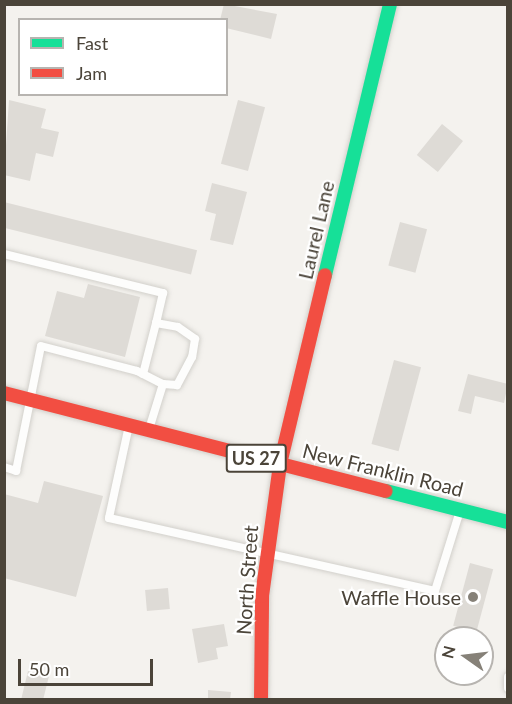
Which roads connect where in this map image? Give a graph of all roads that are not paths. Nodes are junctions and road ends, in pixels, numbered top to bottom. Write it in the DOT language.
graph roads {
  1 [pos="390,4"];
  2 [pos="4,254"];
  3 [pos="156,323"];
  4 [pos="143,374"];
  5 [pos="163,384"];
  6 [pos="4,393"];
  7 [pos="30,399"];
  8 [pos="129,425"];
  9 [pos="149,430"];
  10 [pos="280,464"];
  11 [pos="4,467"];
  12 [pos="460,510"];
  13 [pos="507,522"];
  14 [pos="266,554"];
  15 [pos="507,677"];
  16 [pos="507,688"];
  17 [pos="261,699"];
  1 -- 10 [label="main road, Laurel Lane"];
  2 -- 3 [label="lane"];
  3 -- 4 [label="lane"];
  3 -- 5 [label="lane"];
  4 -- 5 [label="lane"];
  4 -- 7 [label="lane"];
  5 -- 9 [label="lane"];
  6 -- 7 [label="main road, New Franklin Road / US 27"];
  7 -- 8 [label="main road, New Franklin Road / US 27"];
  7 -- 11 [label="lane"];
  8 -- 9 [label="main road, New Franklin Road / US 27"];
  8 -- 14 [label="lane"];
  9 -- 10 [label="main road, New Franklin Road / US 27"];
  10 -- 12 [label="main road, New Franklin Road / US 27"];
  10 -- 14 [label="main road, North Street"];
  12 -- 13 [label="main road, New Franklin Road / US 27"];
  12 -- 14 [label="lane"];
  14 -- 17 [label="main road, North Street"];
  15 -- 16 [label="lane"];
}
